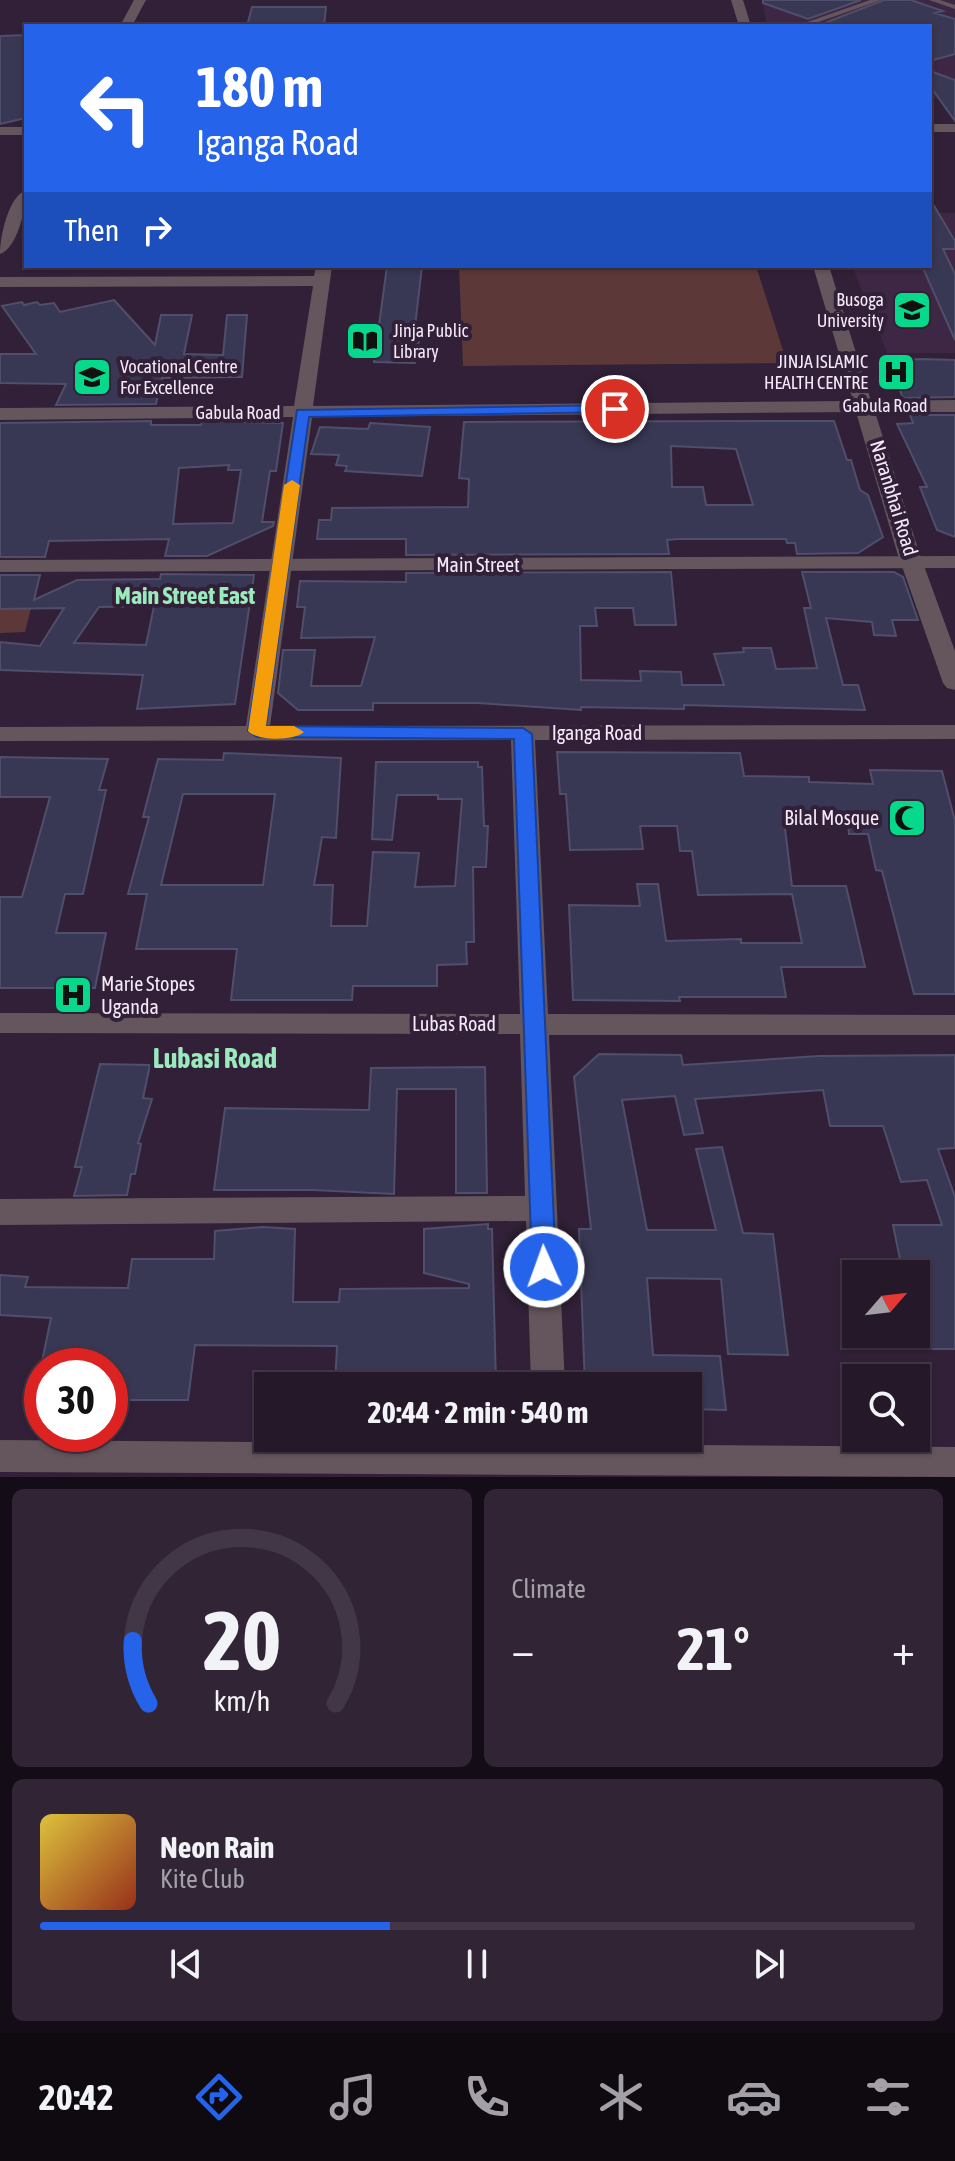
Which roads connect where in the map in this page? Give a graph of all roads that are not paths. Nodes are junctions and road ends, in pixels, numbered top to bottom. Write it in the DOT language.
graph roads {
  1 [pos="140,0"];
  2 [pos="737,0"];
  3 [pos="877,0"];
  4 [pos="933,0"];
  5 [pos="955,7"];
  6 [pos="127,24"];
  7 [pos="744,24"];
  8 [pos="806,24"];
  9 [pos="932,128"];
  10 [pos="955,128"];
  11 [pos="0,131"];
  12 [pos="24,131"];
  13 [pos="24,199"];
  14 [pos="0,249"];
  15 [pos="822,268"];
  16 [pos="322,273"];
  17 [pos="0,282"];
  18 [pos="866,406"];
  19 [pos="955,406"];
  20 [pos="302,413"];
  21 [pos="0,414"];
  22 [pos="955,551"];
  23 [pos="0,552"];
  24 [pos="911,557"];
  25 [pos="282,558"];
  26 [pos="955,562"];
  27 [pos="0,566"];
  28 [pos="955,683"];
  29 [pos="257,731"];
  30 [pos="955,732"];
  31 [pos="0,734"];
  32 [pos="523,734"];
  33 [pos="0,1023"];
  34 [pos="534,1024"];
  35 [pos="955,1025"];
  36 [pos="541,1208"];
  37 [pos="0,1212"];
  38 [pos="547,1372"];
  39 [pos="276,1452"];
  40 [pos="659,1452"];
  41 [pos="0,1456"];
  42 [pos="955,1463"];
  1 -- 6 [label="street"];
  2 -- 7 [label="street"];
  3 -- 8 [label="lane"];
  4 -- 5 [label="lane"];
  9 -- 10 [label="street"];
  11 -- 12 [label="street"];
  13 -- 14 [label="street"];
  15 -- 18 [label="street, Naranbhai Road"];
  16 -- 17 [label="street"];
  16 -- 20 [label="street"];
  18 -- 19 [label="street, Gabula Road"];
  18 -- 20 [label="street, Gabula Road"];
  18 -- 24 [label="street, Naranbhai Road"];
  20 -- 21 [label="street, Gabula Road"];
  20 -- 25 [label="street"];
  22 -- 24 [label="street, Main Street"];
  23 -- 25 [label="street, Main Street"];
  24 -- 25 [label="street, Main Street"];
  24 -- 26 [label="street, Main Street"];
  24 -- 28 [label="street, Naranbhai Road"];
  25 -- 27 [label="street, Main Street"];
  25 -- 29 [label="street"];
  29 -- 31 [label="street, Iganga Road"];
  29 -- 32 [label="street, Iganga Road"];
  30 -- 32 [label="street, Iganga Road"];
  32 -- 34 [label="street"];
  33 -- 34 [label="street, Lubas Road"];
  34 -- 35 [label="street, Lubas Road"];
  34 -- 36 [label="street"];
  36 -- 37 [label="street"];
  36 -- 38 [label="street"];
  39 -- 41 [label="street"];
  40 -- 42 [label="street"];
}
